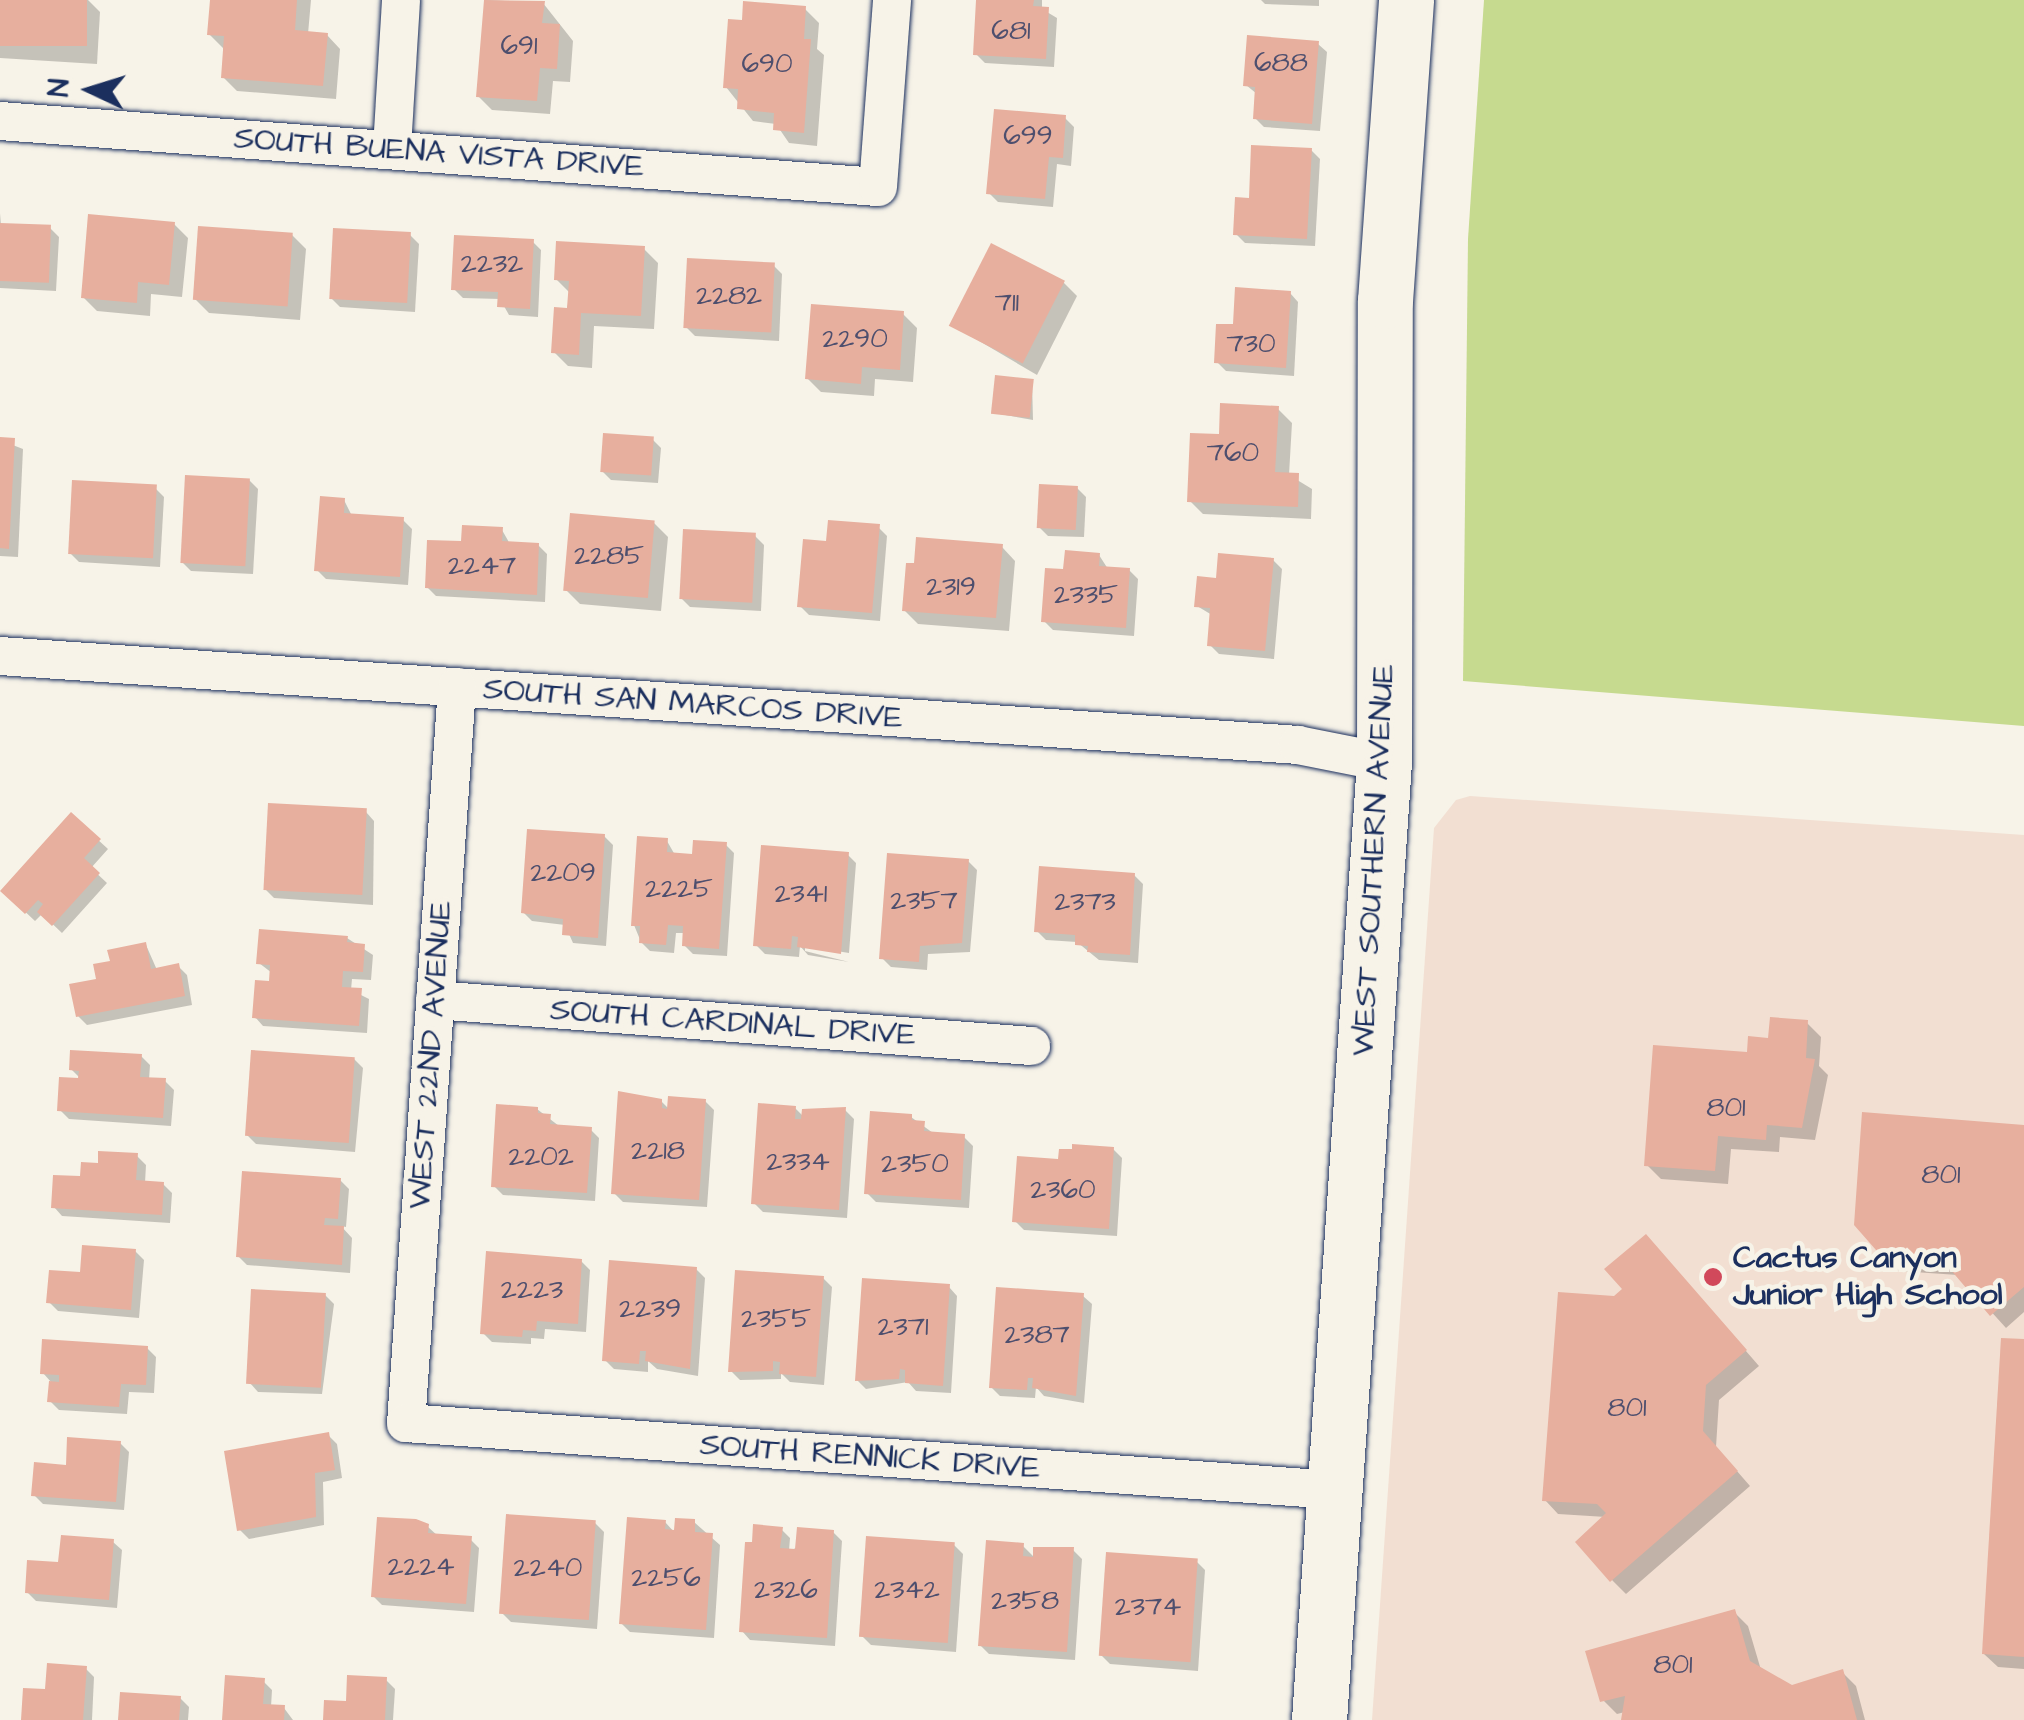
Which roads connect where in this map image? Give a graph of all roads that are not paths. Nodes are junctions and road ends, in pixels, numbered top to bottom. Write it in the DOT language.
graph roads {
  1 [pos="402,0"];
  2 [pos="892,0"];
  3 [pos="1406,0"];
  4 [pos="0,121"];
  5 [pos="392,148"];
  6 [pos="0,656"];
  7 [pos="457,687"];
  8 [pos="1384,762"];
  9 [pos="435,1000"];
  10 [pos="1031,1046"];
  11 [pos="406,1422"];
  12 [pos="1335,1490"];
  13 [pos="1319,1720"];
  1 -- 5 [label="street"];
  2 -- 5 [label="street, SOUTH BUENA VISTA DRIVE"];
  3 -- 8 [label="main road, WEST SOUTHERN AVENUE"];
  4 -- 5 [label="street, SOUTH BUENA VISTA DRIVE"];
  6 -- 7 [label="street, SOUTH SAN MARCOS DRIVE"];
  7 -- 8 [label="street, SOUTH SAN MARCOS DRIVE"];
  7 -- 9 [label="street, WEST 22ND AVENUE"];
  8 -- 12 [label="main road, WEST SOUTHERN AVENUE"];
  9 -- 10 [label="street, SOUTH CARDINAL DRIVE"];
  9 -- 11 [label="street, WEST 22ND AVENUE"];
  11 -- 12 [label="street, SOUTH RENNICK DRIVE"];
  12 -- 13 [label="main road, WEST SOUTHERN AVENUE"];
}
